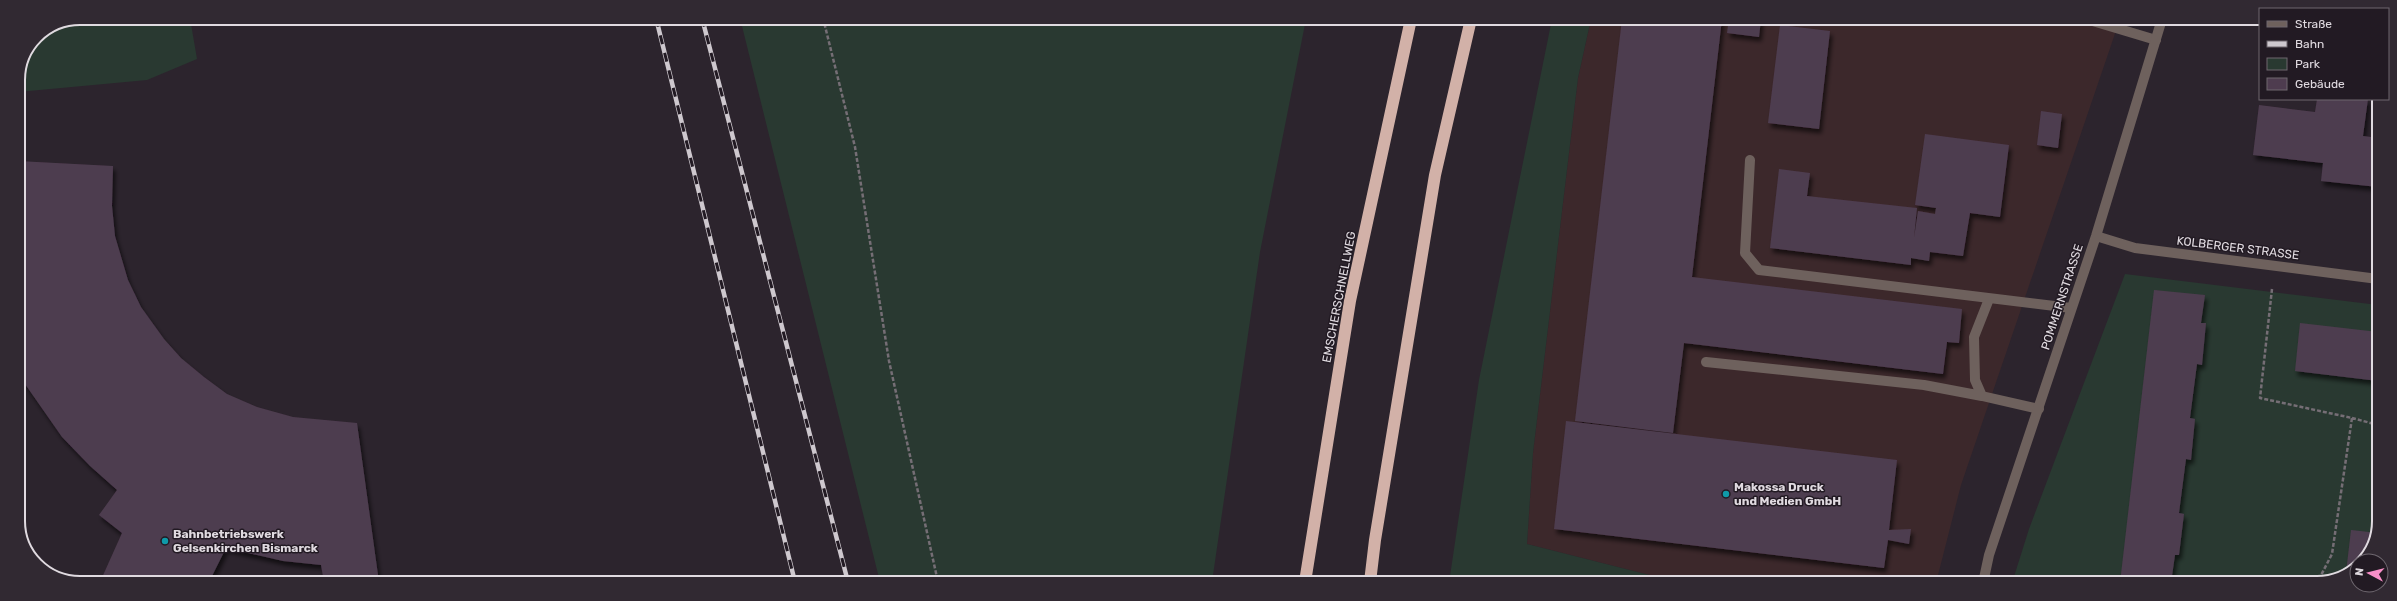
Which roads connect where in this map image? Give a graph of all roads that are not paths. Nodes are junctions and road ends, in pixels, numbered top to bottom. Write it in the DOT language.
graph roads {
  1 [pos="1410,25"];
  2 [pos="1469,25"];
  3 [pos="2106,25"];
  4 [pos="2160,25"];
  5 [pos="2156,40"];
  6 [pos="1750,160"];
  7 [pos="2096,236"];
  8 [pos="2372,278"];
  9 [pos="1989,299"];
  10 [pos="2071,308"];
  11 [pos="1706,362"];
  12 [pos="1982,396"];
  13 [pos="2038,409"];
  14 [pos="1306,576"];
  15 [pos="1371,576"];
  16 [pos="1984,576"];
  1 -- 14 [label="highway, EMSCHERSCHNELLWEG"];
  2 -- 15 [label="highway"];
  3 -- 5 [label="street"];
  4 -- 5 [label="street, POMMERNSTRASSE"];
  5 -- 7 [label="street, POMMERNSTRASSE"];
  6 -- 9 [label="street"];
  7 -- 8 [label="street, KOLBERGER STRASSE"];
  7 -- 10 [label="street, POMMERNSTRASSE"];
  9 -- 10 [label="street"];
  9 -- 12 [label="street"];
  10 -- 13 [label="street, POMMERNSTRASSE"];
  11 -- 12 [label="street"];
  12 -- 13 [label="street"];
  13 -- 16 [label="street, POMMERNSTRASSE"];
}
